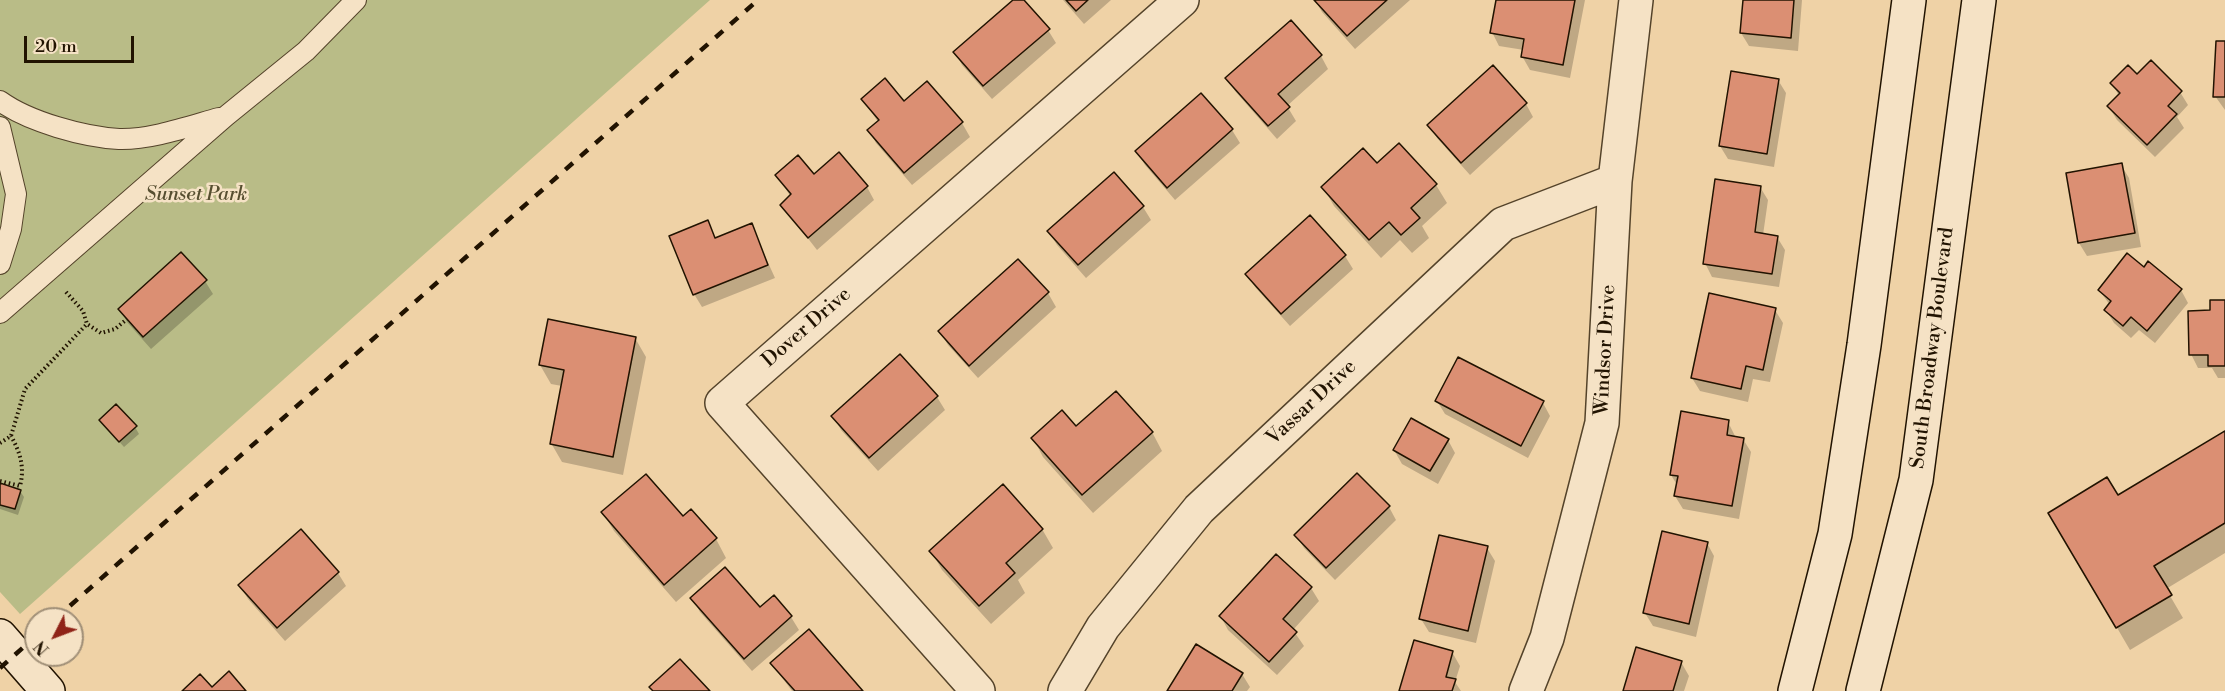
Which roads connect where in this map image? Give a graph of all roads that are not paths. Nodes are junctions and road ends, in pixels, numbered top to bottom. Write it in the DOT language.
graph roads {
  1 [pos="356,0"];
  2 [pos="1182,0"];
  3 [pos="1636,0"];
  4 [pos="1909,0"];
  5 [pos="1979,0"];
  6 [pos="0,101"];
  7 [pos="226,116"];
  8 [pos="0,127"];
  9 [pos="1615,181"];
  10 [pos="0,264"];
  11 [pos="0,313"];
  12 [pos="0,636"];
  13 [pos="48,691"];
  14 [pos="978,691"];
  15 [pos="1065,691"];
  16 [pos="1526,691"];
  17 [pos="1795,691"];
  18 [pos="1863,691"];
  1 -- 7 [label="lane"];
  2 -- 14 [label="street, Dover Drive"];
  3 -- 9 [label="street, Windsor Drive"];
  4 -- 17 [label="street"];
  5 -- 18 [label="street, South Broadway Boulevard"];
  6 -- 7 [label="lane"];
  7 -- 11 [label="lane"];
  8 -- 10 [label="lane"];
  9 -- 15 [label="street, Vassar Drive"];
  9 -- 16 [label="street, Windsor Drive"];
  12 -- 13 [label="street"];
}
